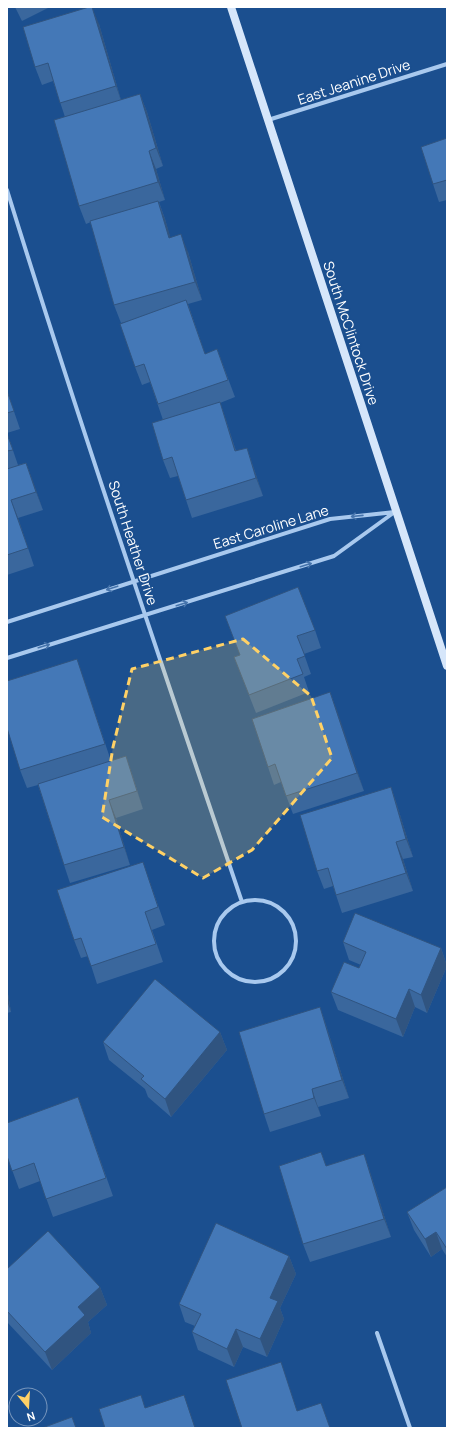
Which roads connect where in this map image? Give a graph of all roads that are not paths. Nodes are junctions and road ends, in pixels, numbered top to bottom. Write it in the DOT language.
graph roads {
  1 [pos="231,7"];
  2 [pos="447,64"];
  3 [pos="268,120"];
  4 [pos="7,190"];
  5 [pos="396,512"];
  6 [pos="134,581"];
  7 [pos="145,615"];
  8 [pos="7,622"];
  9 [pos="7,658"];
  10 [pos="447,666"];
  11 [pos="242,902"];
  12 [pos="377,1333"];
  13 [pos="410,1428"];
  1 -- 3 [label="main road, South McClintock Drive"];
  2 -- 3 [label="street, East Jeanine Drive"];
  3 -- 5 [label="main road, South McClintock Drive"];
  4 -- 6 [label="street, South Heather Drive"];
  5 -- 6 [label="street, East Caroline Lane, one-way"];
  7 -- 5 [label="street, one-way"];
  5 -- 10 [label="main road, South McClintock Drive"];
  6 -- 7 [label="street, South Heather Drive"];
  6 -- 8 [label="street, East Caroline Lane, one-way"];
  9 -- 7 [label="street, one-way"];
  7 -- 11 [label="street, South Heather Drive"];
  11 -- 11 [label="street"];
  12 -- 13 [label="street"];
}
